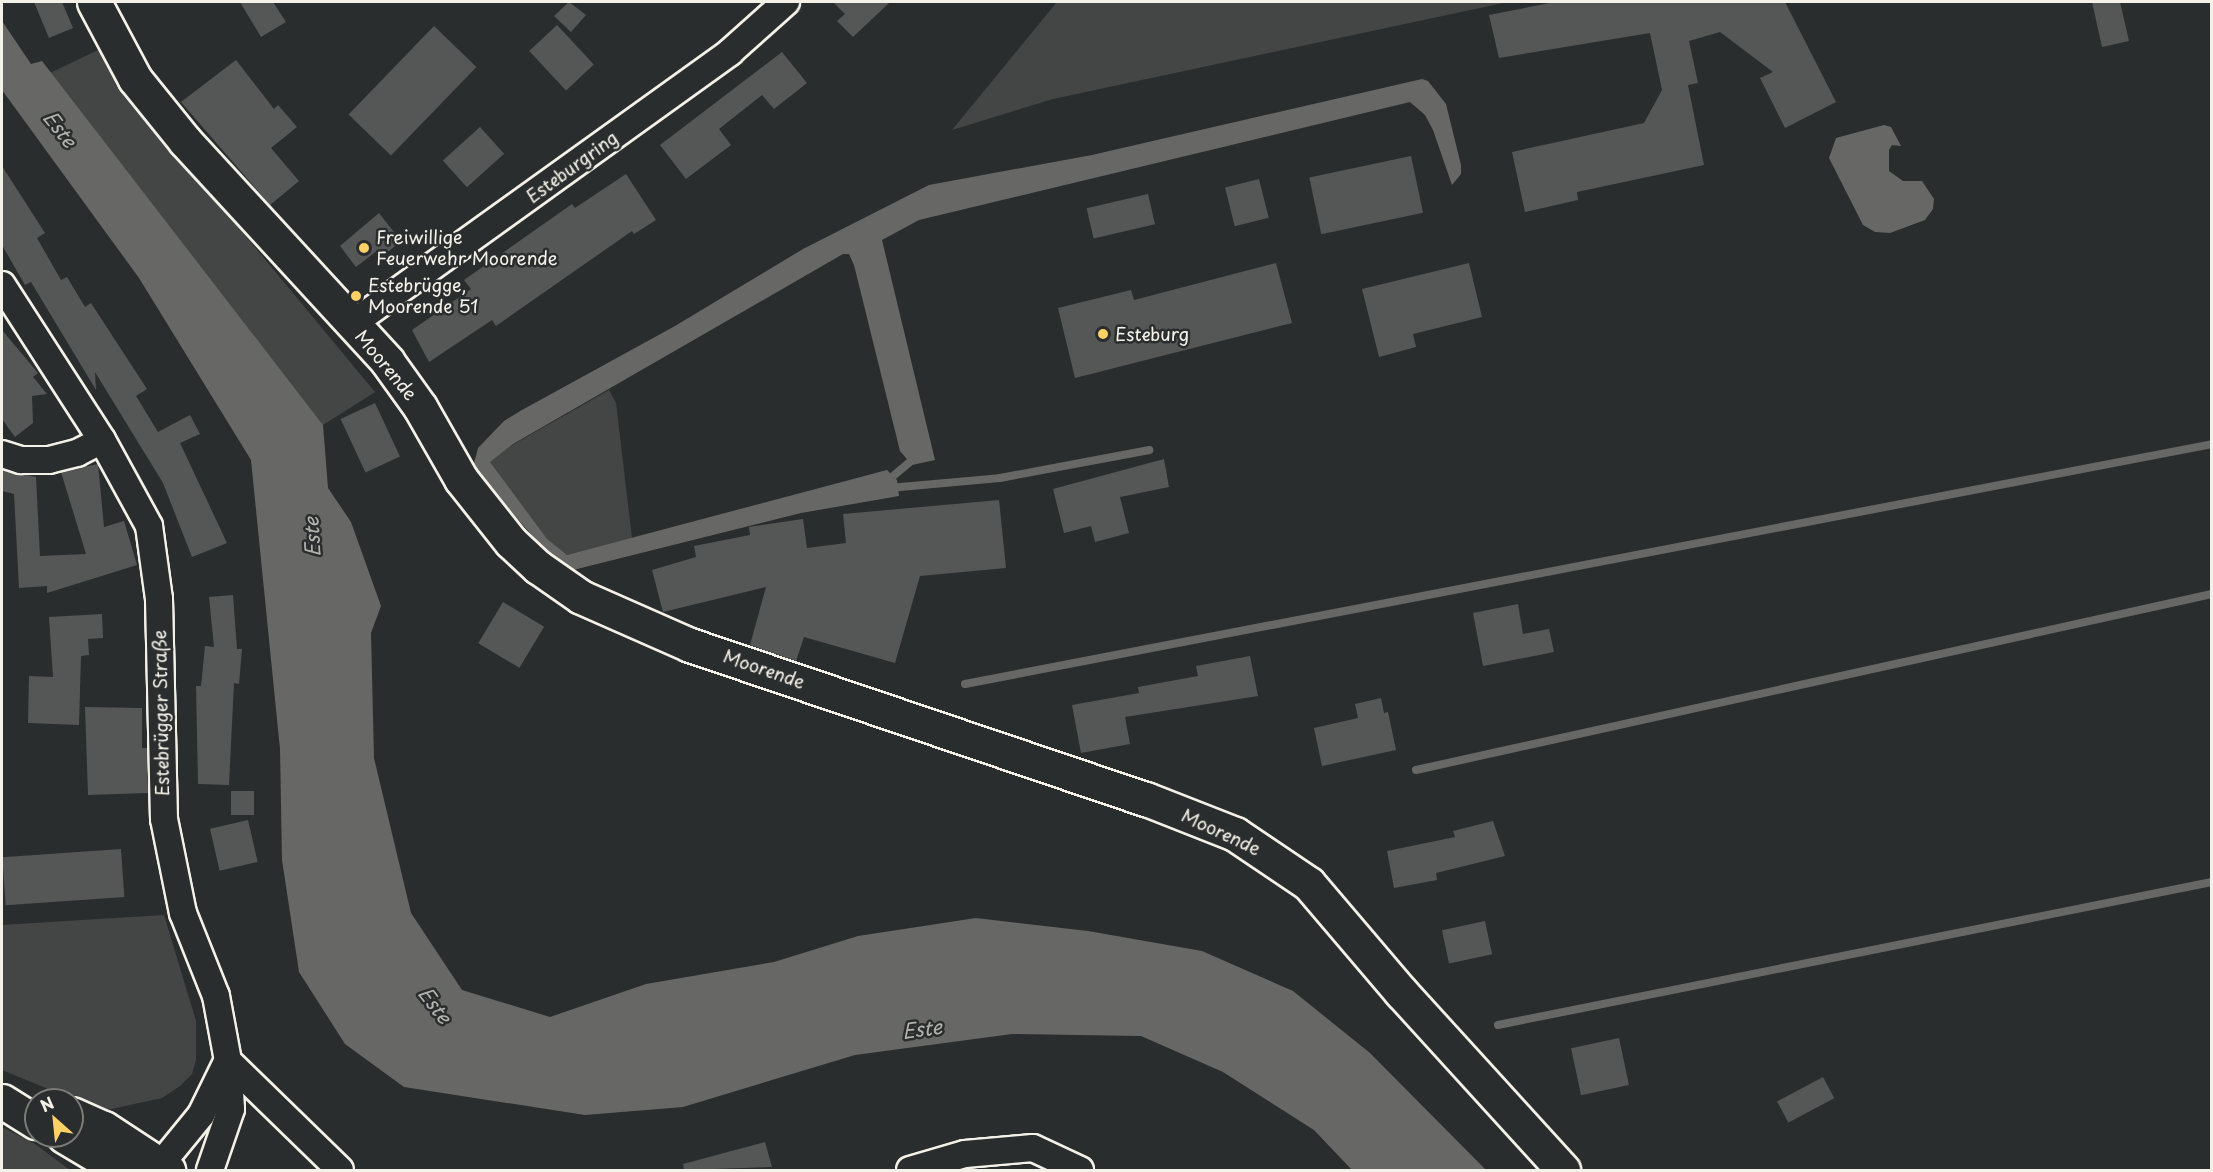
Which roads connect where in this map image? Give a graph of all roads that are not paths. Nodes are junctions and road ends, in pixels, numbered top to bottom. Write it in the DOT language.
graph roads {
  1 [pos="94,2"];
  2 [pos="786,2"];
  3 [pos="2,285"];
  4 [pos="352,324"];
  5 [pos="102,440"];
  6 [pos="2,454"];
  7 [pos="228,1061"];
  8 [pos="2,1088"];
  9 [pos="24,1095"];
  10 [pos="2,1101"];
  11 [pos="24,1115"];
  12 [pos="84,1119"];
  13 [pos="84,1148"];
  14 [pos="161,1169"];
  15 [pos="121,1170"];
  16 [pos="210,1170"];
  17 [pos="340,1170"];
  18 [pos="910,1170"];
  19 [pos="1080,1170"];
  20 [pos="1563,1170"];
  1 -- 4 [label="street, Moorende"];
  2 -- 4 [label="street, Esteburgring"];
  3 -- 5 [label="street, Estebrügger Straße"];
  4 -- 20 [label="street, Moorende"];
  5 -- 6 [label="street"];
  5 -- 7 [label="street, Estebrügger Straße"];
  7 -- 14 [label="street"];
  7 -- 16 [label="street, Estebrügger Straße"];
  7 -- 17 [label="street"];
  8 -- 9 [label="street"];
  10 -- 11 [label="street"];
  12 -- 14 [label="street"];
  13 -- 15 [label="street"];
  18 -- 19 [label="street"];
}
